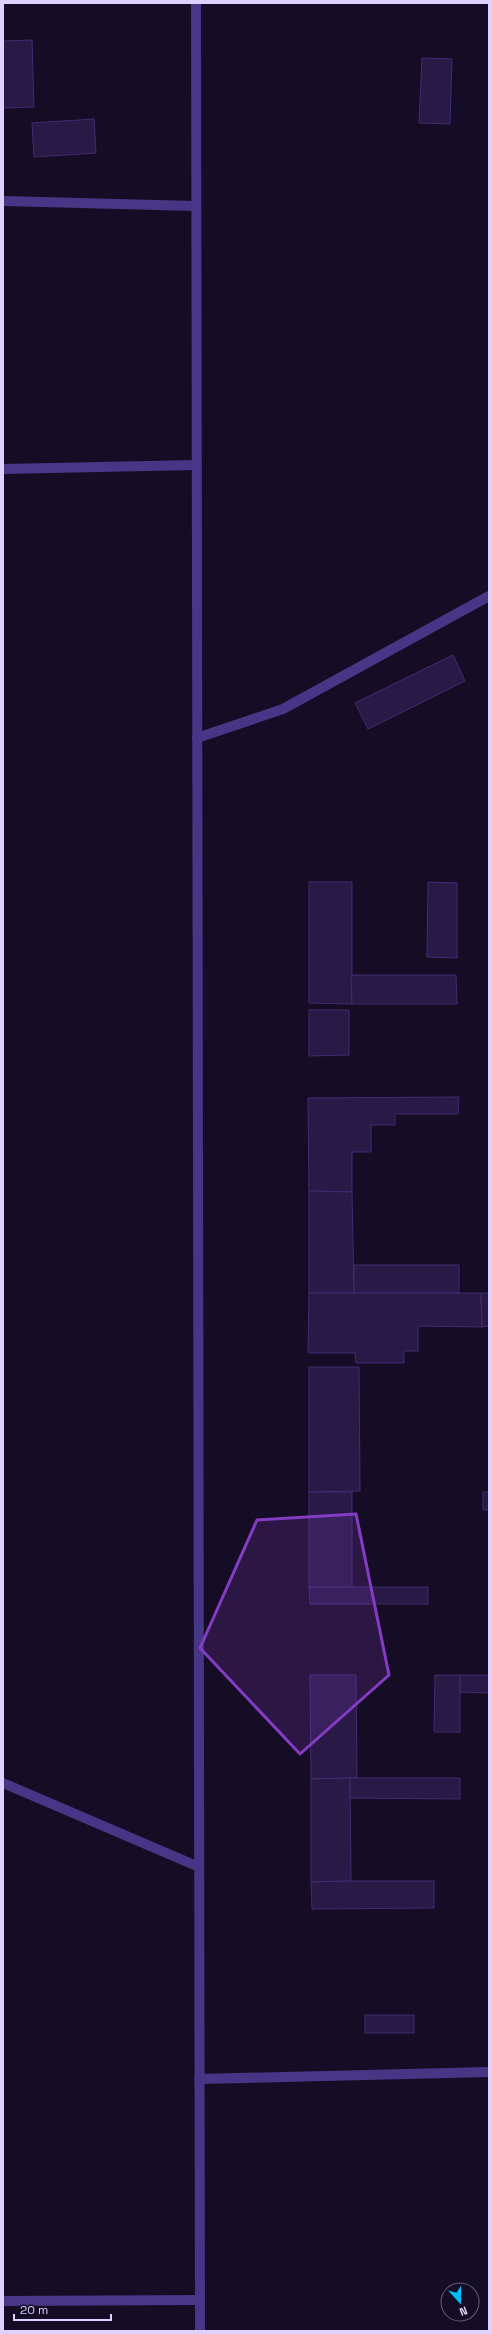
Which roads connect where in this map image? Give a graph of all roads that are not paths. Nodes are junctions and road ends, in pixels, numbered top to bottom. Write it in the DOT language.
graph roads {
  1 [pos="196,3"];
  2 [pos="3,202"];
  3 [pos="196,206"];
  4 [pos="196,465"];
  5 [pos="3,469"];
  6 [pos="489,596"];
  7 [pos="197,738"];
  8 [pos="3,1784"];
  9 [pos="199,1867"];
  10 [pos="489,2072"];
  11 [pos="199,2079"];
  12 [pos="200,2300"];
  13 [pos="3,2301"];
  14 [pos="200,2331"];
  1 -- 3 [label="street"];
  2 -- 3 [label="street"];
  3 -- 4 [label="street"];
  4 -- 5 [label="street"];
  4 -- 7 [label="street"];
  6 -- 7 [label="street"];
  7 -- 9 [label="street"];
  8 -- 9 [label="street"];
  9 -- 11 [label="street"];
  10 -- 11 [label="street"];
  11 -- 12 [label="street"];
  12 -- 13 [label="street"];
  12 -- 14 [label="street"];
}
